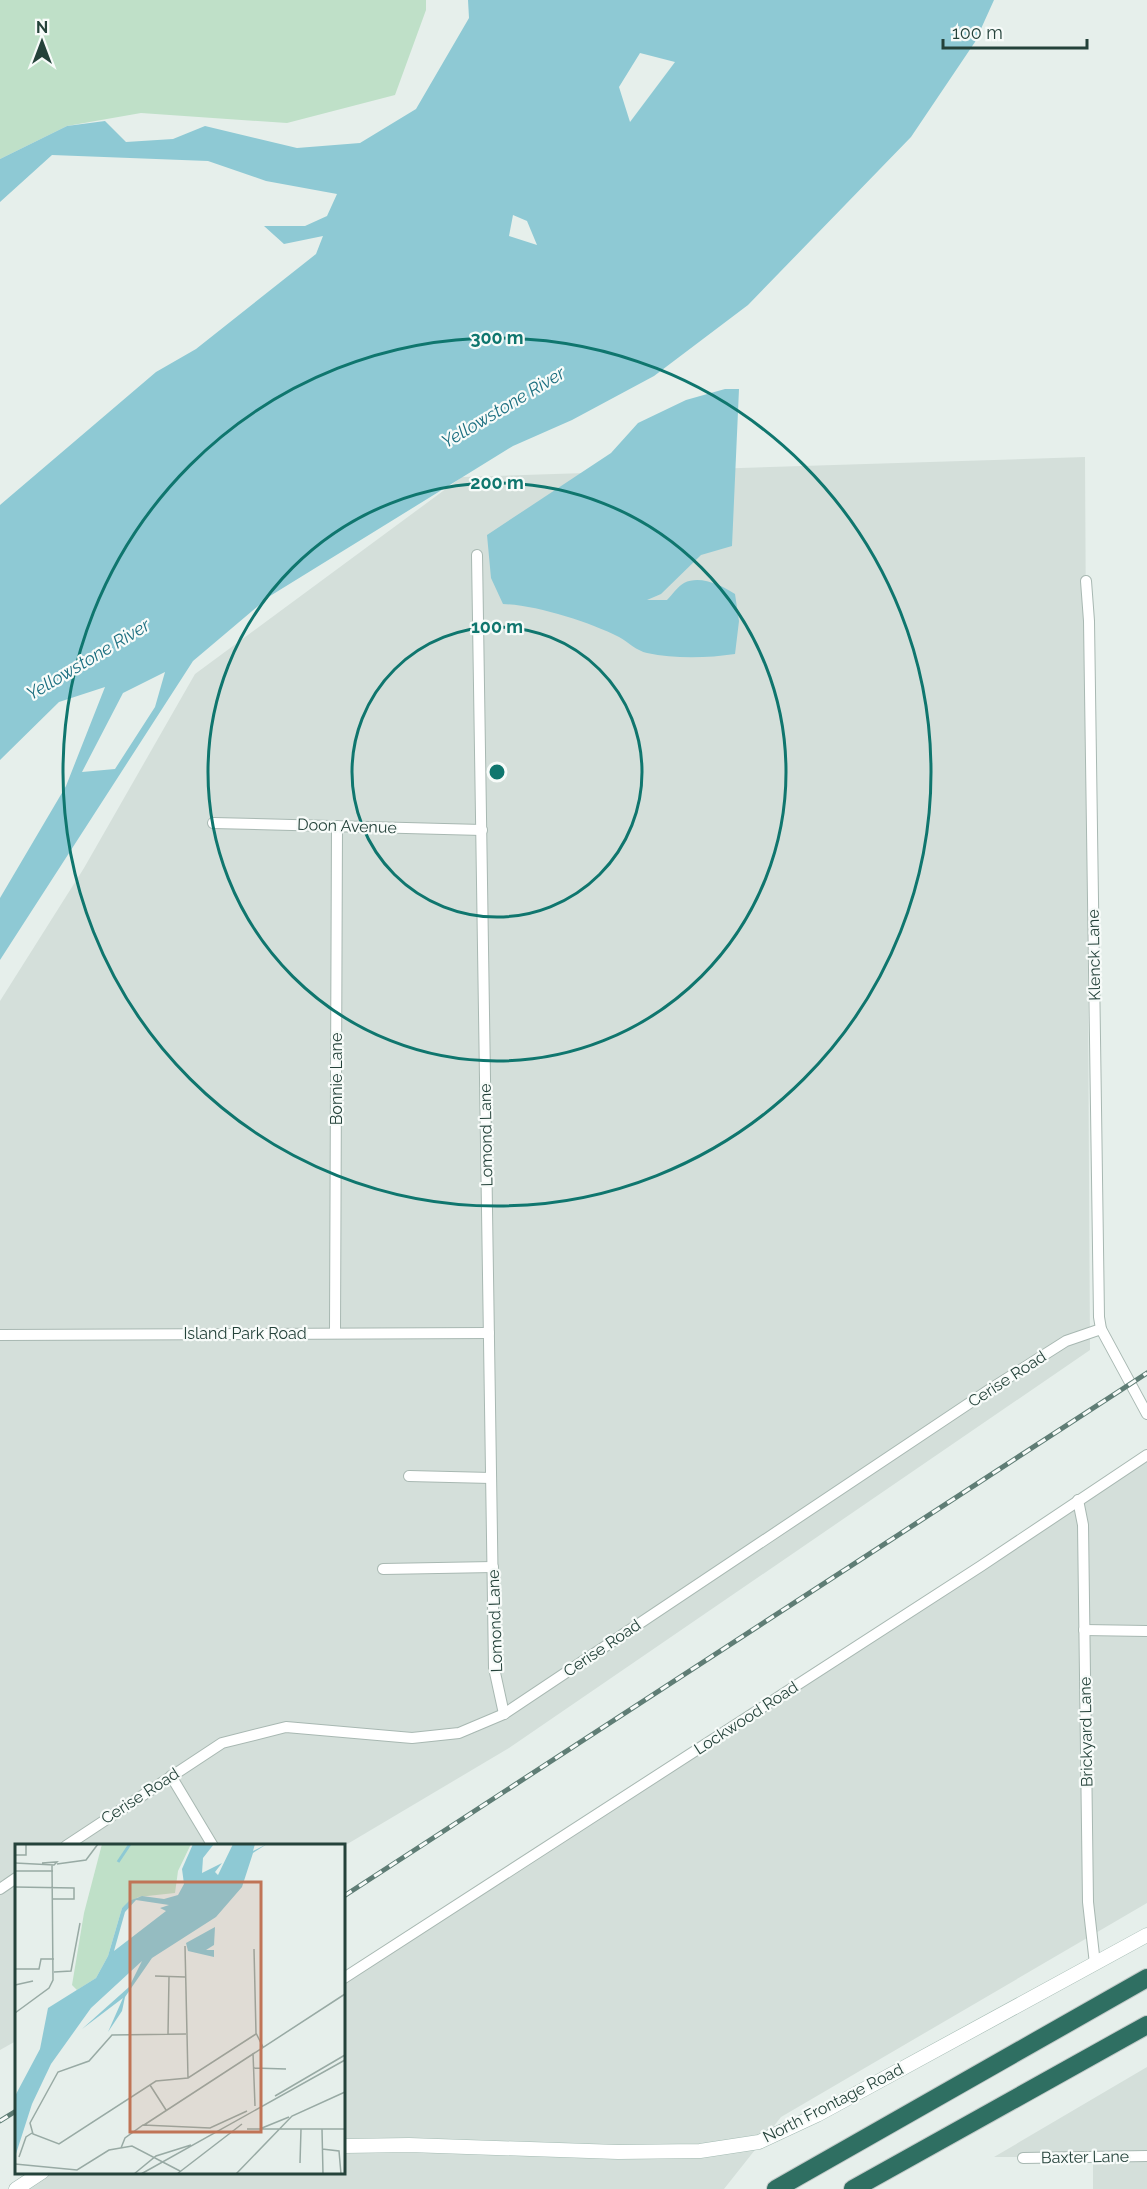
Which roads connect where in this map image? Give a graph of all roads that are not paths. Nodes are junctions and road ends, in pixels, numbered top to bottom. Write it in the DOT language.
graph roads {
  1 [pos="477,555"];
  2 [pos="1086,581"];
  3 [pos="213,823"];
  4 [pos="337,826"];
  5 [pos="482,830"];
  6 [pos="1101,1329"];
  7 [pos="335,1332"];
  8 [pos="489,1333"];
  9 [pos="0,1335"];
  10 [pos="1147,1414"];
  11 [pos="1147,1455"];
  12 [pos="409,1476"];
  13 [pos="491,1478"];
  14 [pos="1078,1500"];
  15 [pos="493,1567"];
  16 [pos="383,1569"];
  17 [pos="1084,1630"];
  18 [pos="1147,1631"];
  19 [pos="504,1714"];
  20 [pos="171,1776"];
  21 [pos="68,1844"];
  22 [pos="212,1844"];
  23 [pos="15,1879"];
  24 [pos="0,1889"];
  25 [pos="1147,1935"];
  26 [pos="1095,1964"];
  27 [pos="345,1977"];
  28 [pos="1147,1978"];
  29 [pos="1147,2025"];
  30 [pos="978,2122"];
  31 [pos="345,2146"];
  32 [pos="1147,2156"];
  33 [pos="1023,2158"];
  34 [pos="39,2174"];
  35 [pos="780,2186"];
  36 [pos="15,2189"];
  37 [pos="853,2189"];
  38 [pos="871,2189"];
  1 -- 5 [label="street, Lomond Lane"];
  2 -- 6 [label="street, Klenck Lane"];
  3 -- 4 [label="street, Doon Avenue"];
  4 -- 5 [label="street, Doon Avenue"];
  4 -- 7 [label="street, Bonnie Lane"];
  5 -- 8 [label="street, Lomond Lane"];
  6 -- 10 [label="street"];
  6 -- 19 [label="street, Cerise Road"];
  7 -- 8 [label="street, Island Park Road"];
  7 -- 9 [label="street, Island Park Road"];
  8 -- 13 [label="street, Lomond Lane"];
  11 -- 14 [label="street, Lockwood Road"];
  12 -- 13 [label="street"];
  13 -- 15 [label="street, Lomond Lane"];
  14 -- 17 [label="street, Brickyard Lane"];
  14 -- 27 [label="street, Lockwood Road"];
  15 -- 16 [label="street"];
  15 -- 19 [label="street, Lomond Lane"];
  17 -- 18 [label="street"];
  17 -- 26 [label="street, Brickyard Lane"];
  19 -- 20 [label="street, Cerise Road"];
  20 -- 21 [label="street, Cerise Road"];
  20 -- 22 [label="street"];
  23 -- 24 [label="street"];
  25 -- 26 [label="street, North Frontage Road"];
  26 -- 31 [label="street, North Frontage Road"];
  28 -- 35 [label="highway"];
  29 -- 30 [label="highway"];
  30 -- 37 [label="highway"];
  30 -- 38 [label="highway"];
  32 -- 33 [label="street, Baxter Lane"];
  34 -- 36 [label="street"];
}
